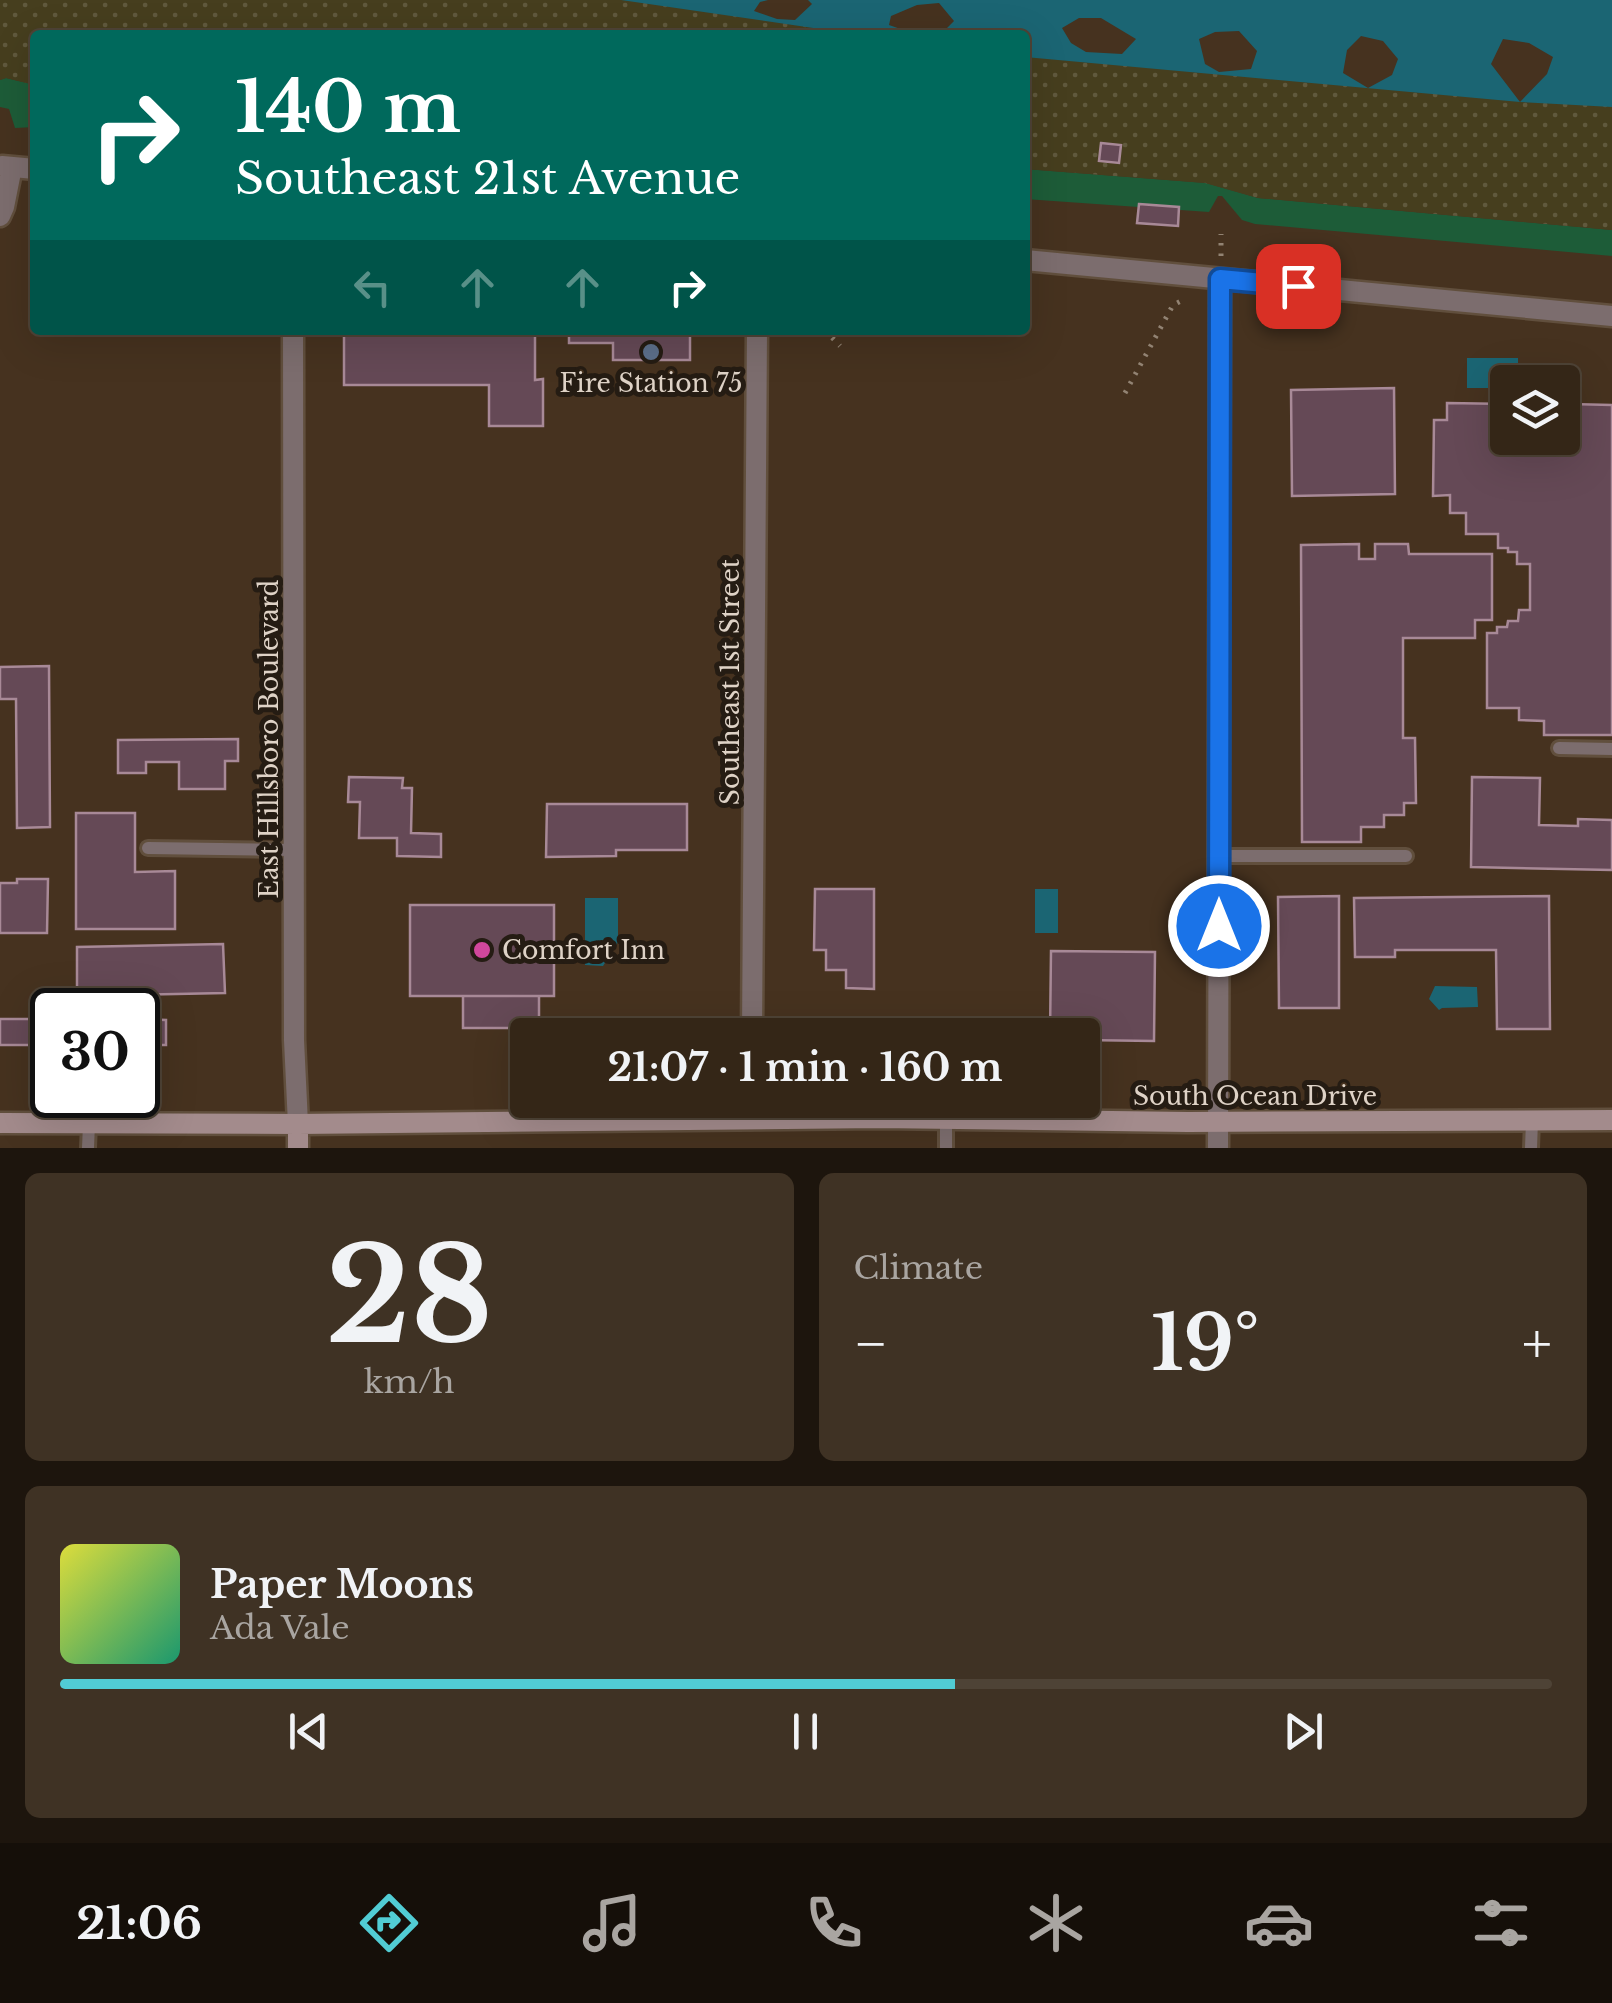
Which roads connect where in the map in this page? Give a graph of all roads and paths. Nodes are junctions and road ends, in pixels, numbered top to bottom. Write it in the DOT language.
graph roads {
  1 [pos="6,167"];
  2 [pos="0,216"];
  3 [pos="1030,260"];
  4 [pos="1220,279"];
  5 [pos="1612,316"];
  6 [pos="292,335"];
  7 [pos="757,335"];
  8 [pos="830,335"];
  9 [pos="840,346"];
  10 [pos="1126,393"];
  11 [pos="1559,748"];
  12 [pos="1612,749"];
  13 [pos="148,848"];
  14 [pos="294,850"];
  15 [pos="1219,856"];
  16 [pos="1406,856"];
  17 [pos="752,1018"];
  18 [pos="510,1117"];
  19 [pos="924,1118"];
  20 [pos="946,1119"];
  21 [pos="1532,1120"];
  22 [pos="1612,1120"];
  23 [pos="1218,1122"];
  24 [pos="0,1123"];
  25 [pos="90,1124"];
  26 [pos="298,1124"];
  27 [pos="88,1148"];
  28 [pos="298,1148"];
  29 [pos="946,1148"];
  30 [pos="1218,1148"];
  31 [pos="1531,1148"];
  1 -- 2 [label="street"];
  3 -- 4 [label="street"];
  4 -- 5 [label="street"];
  4 -- 10 [label="path"];
  4 -- 15 [label="street"];
  6 -- 14 [label="street, East Hillsboro Boulevard"];
  7 -- 17 [label="street, Southeast 1st Street"];
  8 -- 9 [label="path"];
  11 -- 12 [label="lane"];
  13 -- 14 [label="lane"];
  14 -- 26 [label="street, East Hillsboro Boulevard"];
  15 -- 16 [label="lane"];
  15 -- 23 [label="street"];
  18 -- 26 [label="main road, South Ocean Drive"];
  19 -- 20 [label="main road, South Ocean Drive"];
  20 -- 23 [label="main road, South Ocean Drive"];
  20 -- 29 [label="lane"];
  21 -- 22 [label="main road, South Ocean Drive"];
  21 -- 23 [label="main road, South Ocean Drive"];
  21 -- 31 [label="lane"];
  23 -- 30 [label="street"];
  24 -- 25 [label="main road, South Ocean Drive"];
  25 -- 26 [label="main road, South Ocean Drive"];
  25 -- 27 [label="lane"];
  26 -- 28 [label="main road, East Hillsboro Boulevard"];
}
